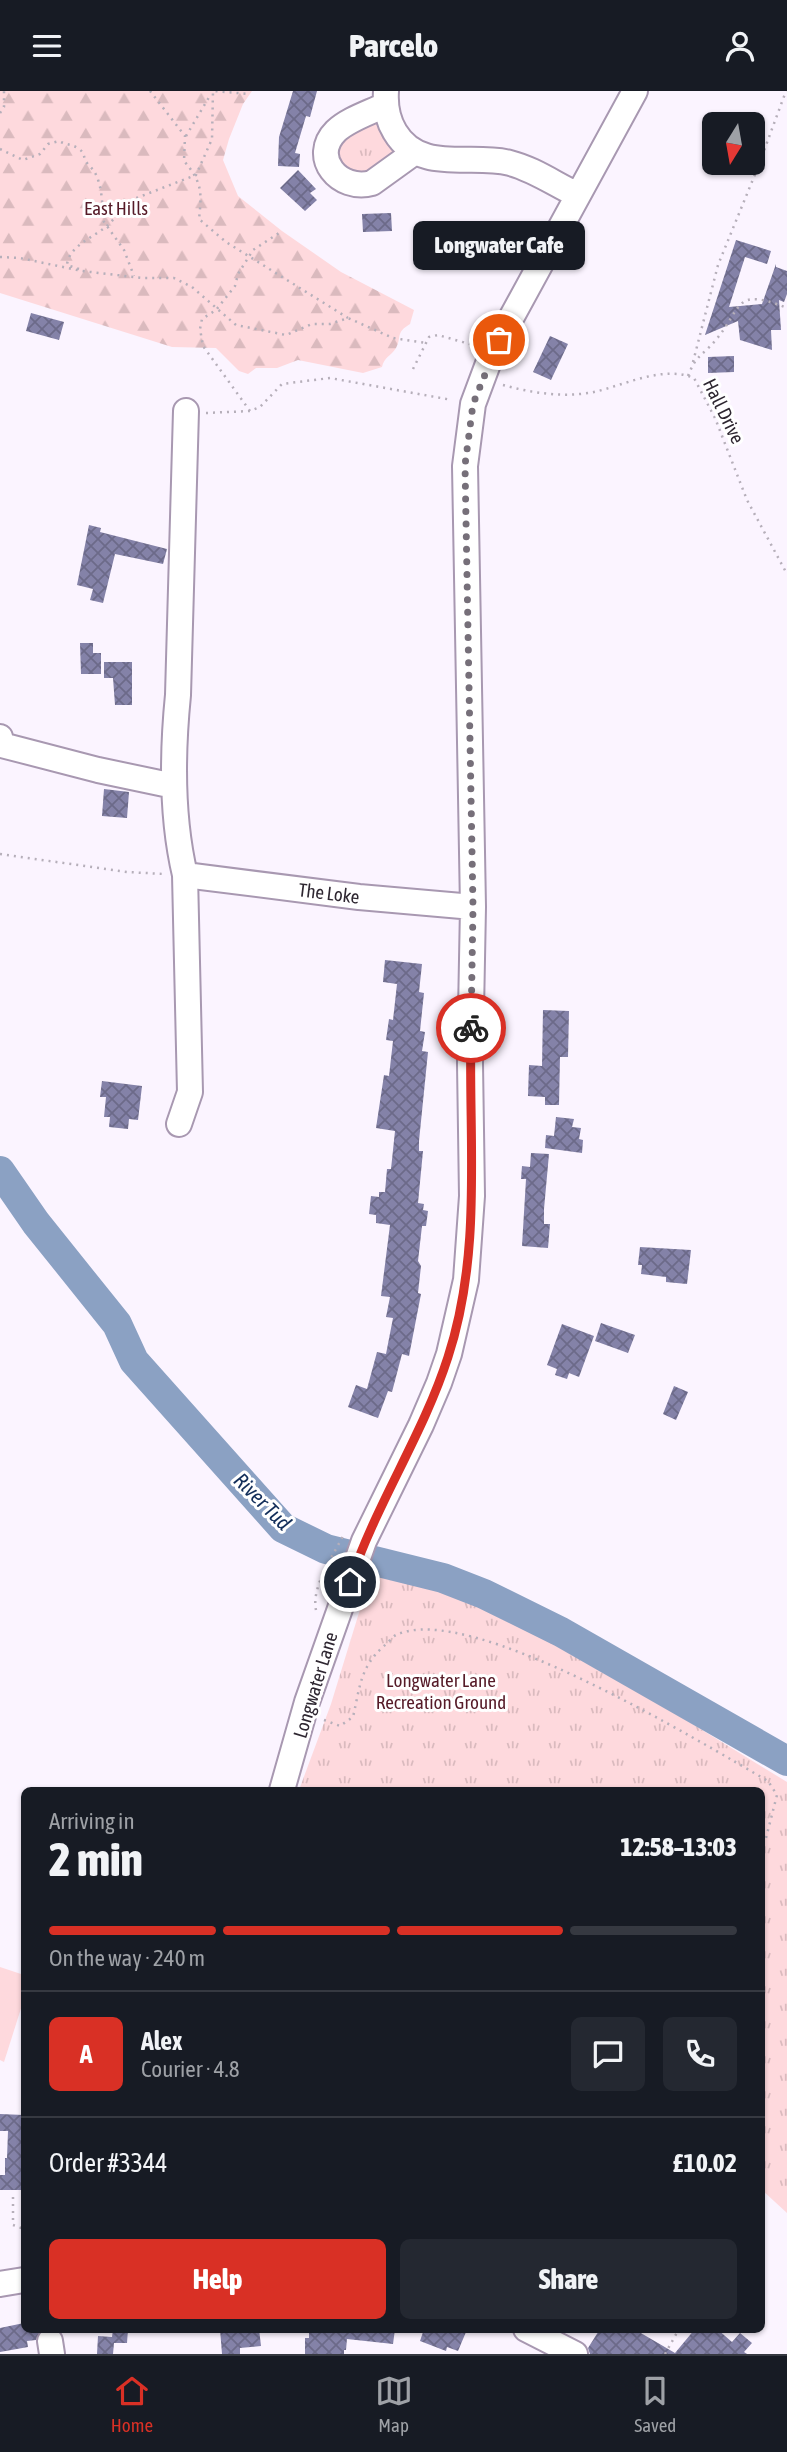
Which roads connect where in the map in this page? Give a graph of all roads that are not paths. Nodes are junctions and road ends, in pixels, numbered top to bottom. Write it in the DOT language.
graph roads {
  1 [pos="635,91"];
  2 [pos="385,98"];
  3 [pos="415,152"];
  4 [pos="578,195"];
  5 [pos="186,411"];
  6 [pos="0,737"];
  7 [pos="174,786"];
  8 [pos="185,875"];
  9 [pos="473,907"];
  10 [pos="179,1124"];
  11 [pos="283,1787"];
  12 [pos="21,2280"];
  13 [pos="0,2284"];
  14 [pos="534,2333"];
  15 [pos="575,2354"];
  1 -- 4 [label="street, Longwater Lane"];
  2 -- 3 [label="street"];
  2 -- 3 [label="street"];
  3 -- 4 [label="street"];
  4 -- 9 [label="street, Longwater Lane"];
  5 -- 7 [label="street"];
  6 -- 7 [label="street"];
  7 -- 8 [label="street"];
  8 -- 9 [label="street, The Loke"];
  8 -- 10 [label="street"];
  9 -- 11 [label="street, Longwater Lane"];
  12 -- 13 [label="street"];
  14 -- 15 [label="street"];
}
